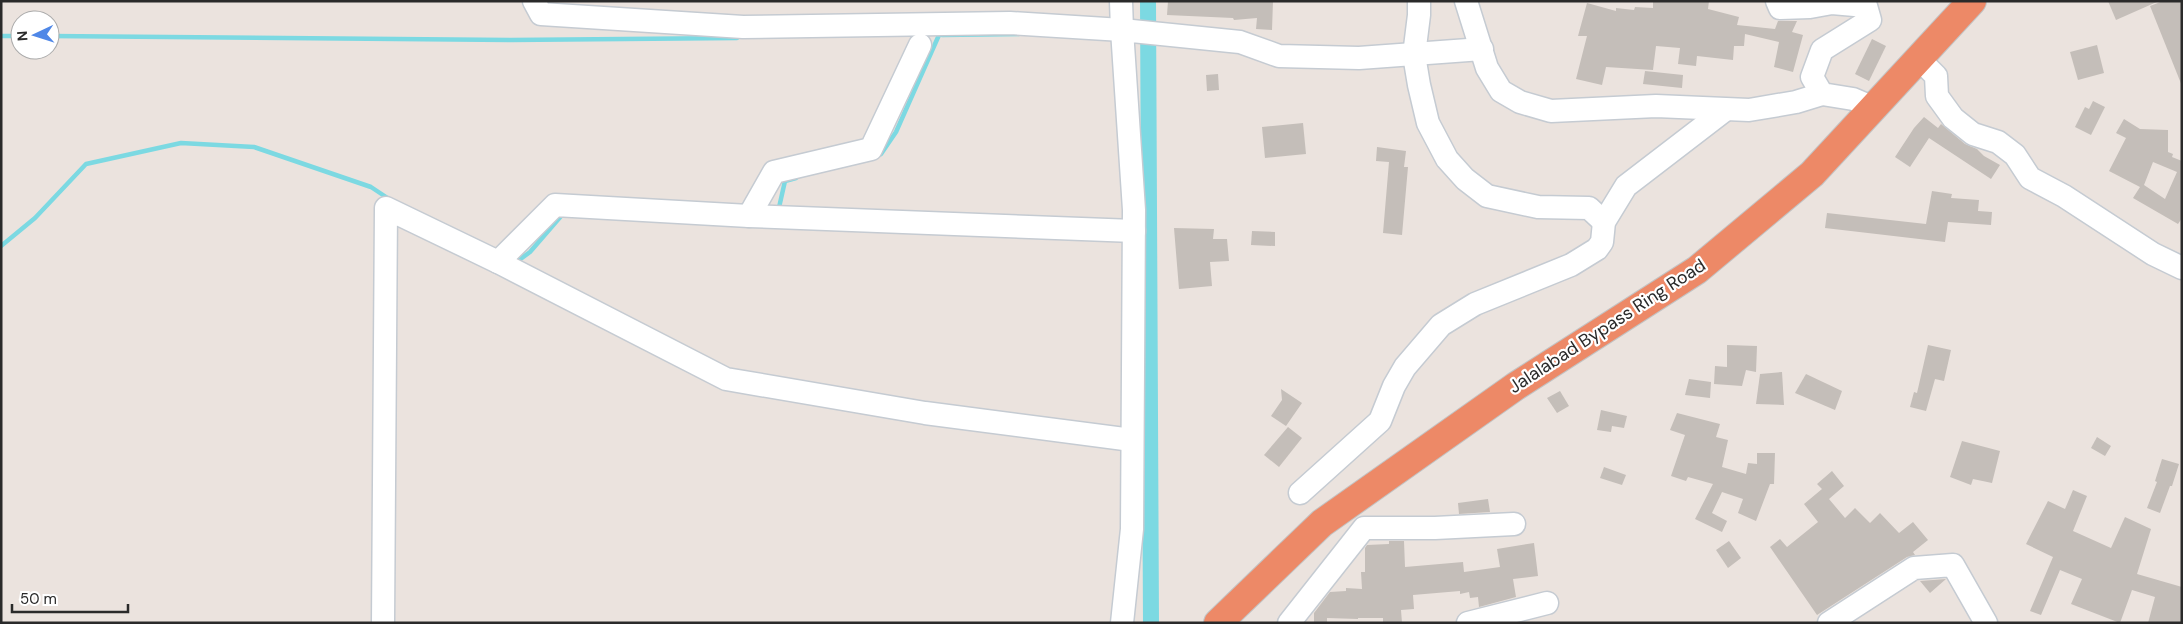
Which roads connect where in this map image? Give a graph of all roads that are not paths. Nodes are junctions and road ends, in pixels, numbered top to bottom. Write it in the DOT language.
graph roads {
  1 [pos="534,1"];
  2 [pos="1121,1"];
  3 [pos="1419,1"];
  4 [pos="1466,1"];
  5 [pos="1777,1"];
  6 [pos="1972,1"];
  7 [pos="1122,30"];
  8 [pos="920,44"];
  9 [pos="1482,49"];
  10 [pos="1414,55"];
  11 [pos="1919,60"];
  12 [pos="1822,94"];
  13 [pos="1874,108"];
  14 [pos="1725,110"];
  15 [pos="749,216"];
  16 [pos="1604,222"];
  17 [pos="1134,231"];
  18 [pos="498,262"];
  19 [pos="2182,268"];
  20 [pos="1132,440"];
  21 [pos="1300,493"];
  22 [pos="1514,524"];
  23 [pos="1547,603"];
  24 [pos="383,623"];
  25 [pos="1122,623"];
  26 [pos="1218,623"];
  27 [pos="1289,623"];
  28 [pos="1468,623"];
  29 [pos="1829,623"];
  30 [pos="1986,623"];
  1 -- 7 [label="street"];
  2 -- 7 [label="street"];
  3 -- 10 [label="street"];
  4 -- 9 [label="street"];
  5 -- 12 [label="street"];
  6 -- 11 [label="highway, Jalalabad Bypass Ring Road"];
  7 -- 10 [label="street"];
  7 -- 17 [label="street"];
  8 -- 15 [label="street"];
  9 -- 10 [label="street"];
  9 -- 14 [label="street"];
  10 -- 16 [label="street"];
  11 -- 13 [label="highway, Jalalabad Bypass Ring Road"];
  11 -- 19 [label="street"];
  12 -- 13 [label="street"];
  12 -- 14 [label="street"];
  13 -- 26 [label="highway, Jalalabad Bypass Ring Road"];
  14 -- 16 [label="street"];
  15 -- 17 [label="street"];
  15 -- 18 [label="street"];
  16 -- 21 [label="street"];
  17 -- 20 [label="street"];
  18 -- 20 [label="street"];
  18 -- 24 [label="street"];
  20 -- 25 [label="street"];
  22 -- 27 [label="street"];
  23 -- 28 [label="street"];
  29 -- 30 [label="street"];
}
